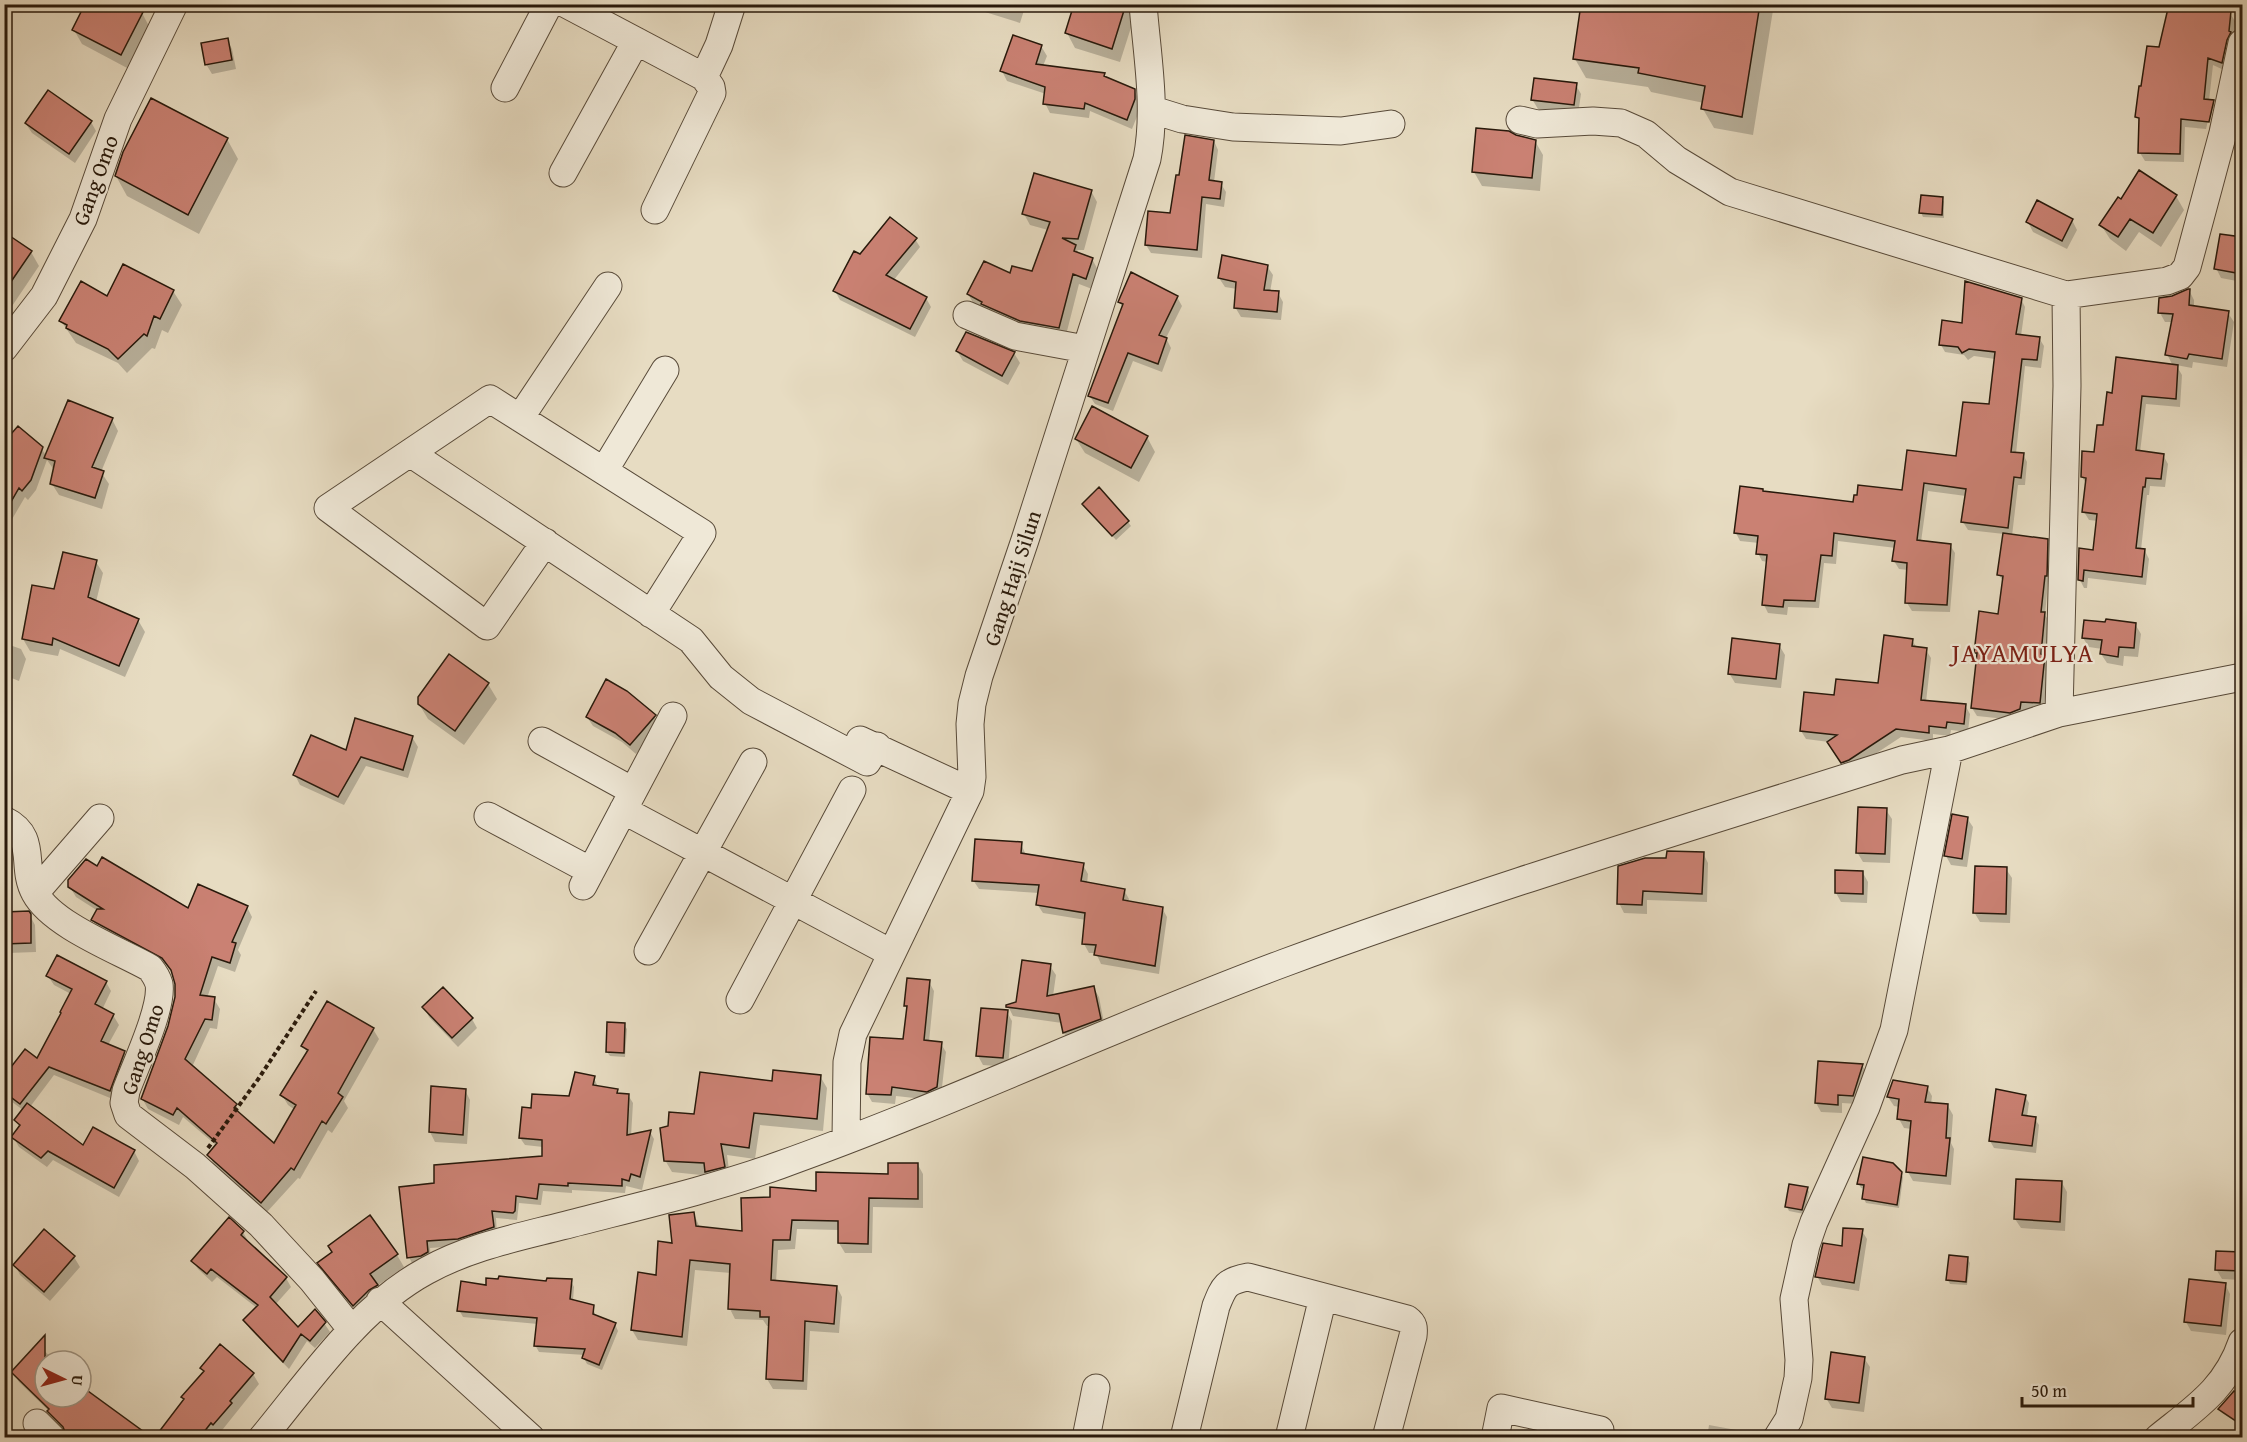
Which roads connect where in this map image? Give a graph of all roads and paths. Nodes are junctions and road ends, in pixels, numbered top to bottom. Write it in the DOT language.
graph roads {
  1 [pos="174,4"];
  2 [pos="549,4"];
  3 [pos="566,4"];
  4 [pos="732,4"];
  5 [pos="1143,4"];
  6 [pos="636,41"];
  7 [pos="2242,43"];
  8 [pos="704,77"];
  9 [pos="505,88"];
  10 [pos="1153,110"];
  11 [pos="1520,120"];
  12 [pos="1391,124"];
  13 [pos="563,173"];
  14 [pos="655,210"];
  15 [pos="608,286"];
  16 [pos="2066,295"];
  17 [pos="967,315"];
  18 [pos="4,348"];
  19 [pos="1085,350"];
  20 [pos="665,370"];
  21 [pos="520,418"];
  22 [pos="410,453"];
  23 [pos="604,471"];
  24 [pos="545,543"];
  25 [pos="651,614"];
  26 [pos="2242,677"];
  27 [pos="2059,713"];
  28 [pos="673,716"];
  29 [pos="542,741"];
  30 [pos="1949,750"];
  31 [pos="753,762"];
  32 [pos="852,790"];
  33 [pos="970,791"];
  34 [pos="628,801"];
  35 [pos="488,816"];
  36 [pos="100,818"];
  37 [pos="4,820"];
  38 [pos="704,854"];
  39 [pos="35,893"];
  40 [pos="792,900"];
  41 [pos="648,951"];
  42 [pos="891,953"];
  43 [pos="316,991"];
  44 [pos="740,1000"];
  45 [pos="846,1139"];
  46 [pos="195,1166"];
  47 [pos="1323,1297"];
  48 [pos="380,1301"];
  49 [pos="352,1330"];
  50 [pos="2242,1342"];
  51 [pos="1096,1388"];
  52 [pos="262,1437"];
  53 [pos="531,1437"];
  54 [pos="1086,1437"];
  55 [pos="1184,1437"];
  56 [pos="1288,1437"];
  57 [pos="1386,1437"];
  58 [pos="1494,1437"];
  59 [pos="1599,1437"];
  60 [pos="1777,1437"];
  61 [pos="2161,1437"];
  1 -- 18 [label="street, Gang Omo"];
  2 -- 9 [label="street"];
  3 -- 6 [label="street"];
  4 -- 8 [label="street"];
  5 -- 10 [label="street, Gang Haji Silun"];
  6 -- 8 [label="street"];
  6 -- 13 [label="street"];
  7 -- 16 [label="street"];
  8 -- 14 [label="street"];
  10 -- 12 [label="street"];
  10 -- 19 [label="street, Gang Haji Silun"];
  11 -- 16 [label="street"];
  15 -- 21 [label="street"];
  16 -- 27 [label="street"];
  17 -- 19 [label="street"];
  19 -- 33 [label="street, Gang Haji Silun"];
  20 -- 23 [label="street"];
  21 -- 22 [label="street"];
  21 -- 23 [label="street"];
  22 -- 24 [label="street"];
  22 -- 24 [label="street"];
  23 -- 25 [label="street"];
  24 -- 25 [label="street"];
  25 -- 33 [label="street"];
  26 -- 27 [label="street"];
  27 -- 30 [label="street"];
  28 -- 34 [label="street"];
  29 -- 34 [label="street"];
  30 -- 45 [label="street"];
  30 -- 60 [label="street"];
  31 -- 38 [label="street"];
  32 -- 40 [label="street"];
  33 -- 42 [label="street, Gang Haji Silun"];
  34 -- 35 [label="street"];
  34 -- 38 [label="street"];
  36 -- 39 [label="street"];
  37 -- 39 [label="street"];
  38 -- 40 [label="street"];
  38 -- 41 [label="street"];
  39 -- 46 [label="street, Gang Omo"];
  40 -- 42 [label="street"];
  40 -- 44 [label="street"];
  42 -- 45 [label="street, Gang Haji Silun"];
  43 -- 46 [label="path"];
  45 -- 48 [label="street"];
  46 -- 49 [label="street, Gang Omo"];
  47 -- 55 [label="street"];
  47 -- 56 [label="street"];
  47 -- 57 [label="street"];
  48 -- 49 [label="street"];
  48 -- 53 [label="street"];
  49 -- 52 [label="street"];
  50 -- 61 [label="street"];
  51 -- 54 [label="street"];
  58 -- 59 [label="street"];
}
